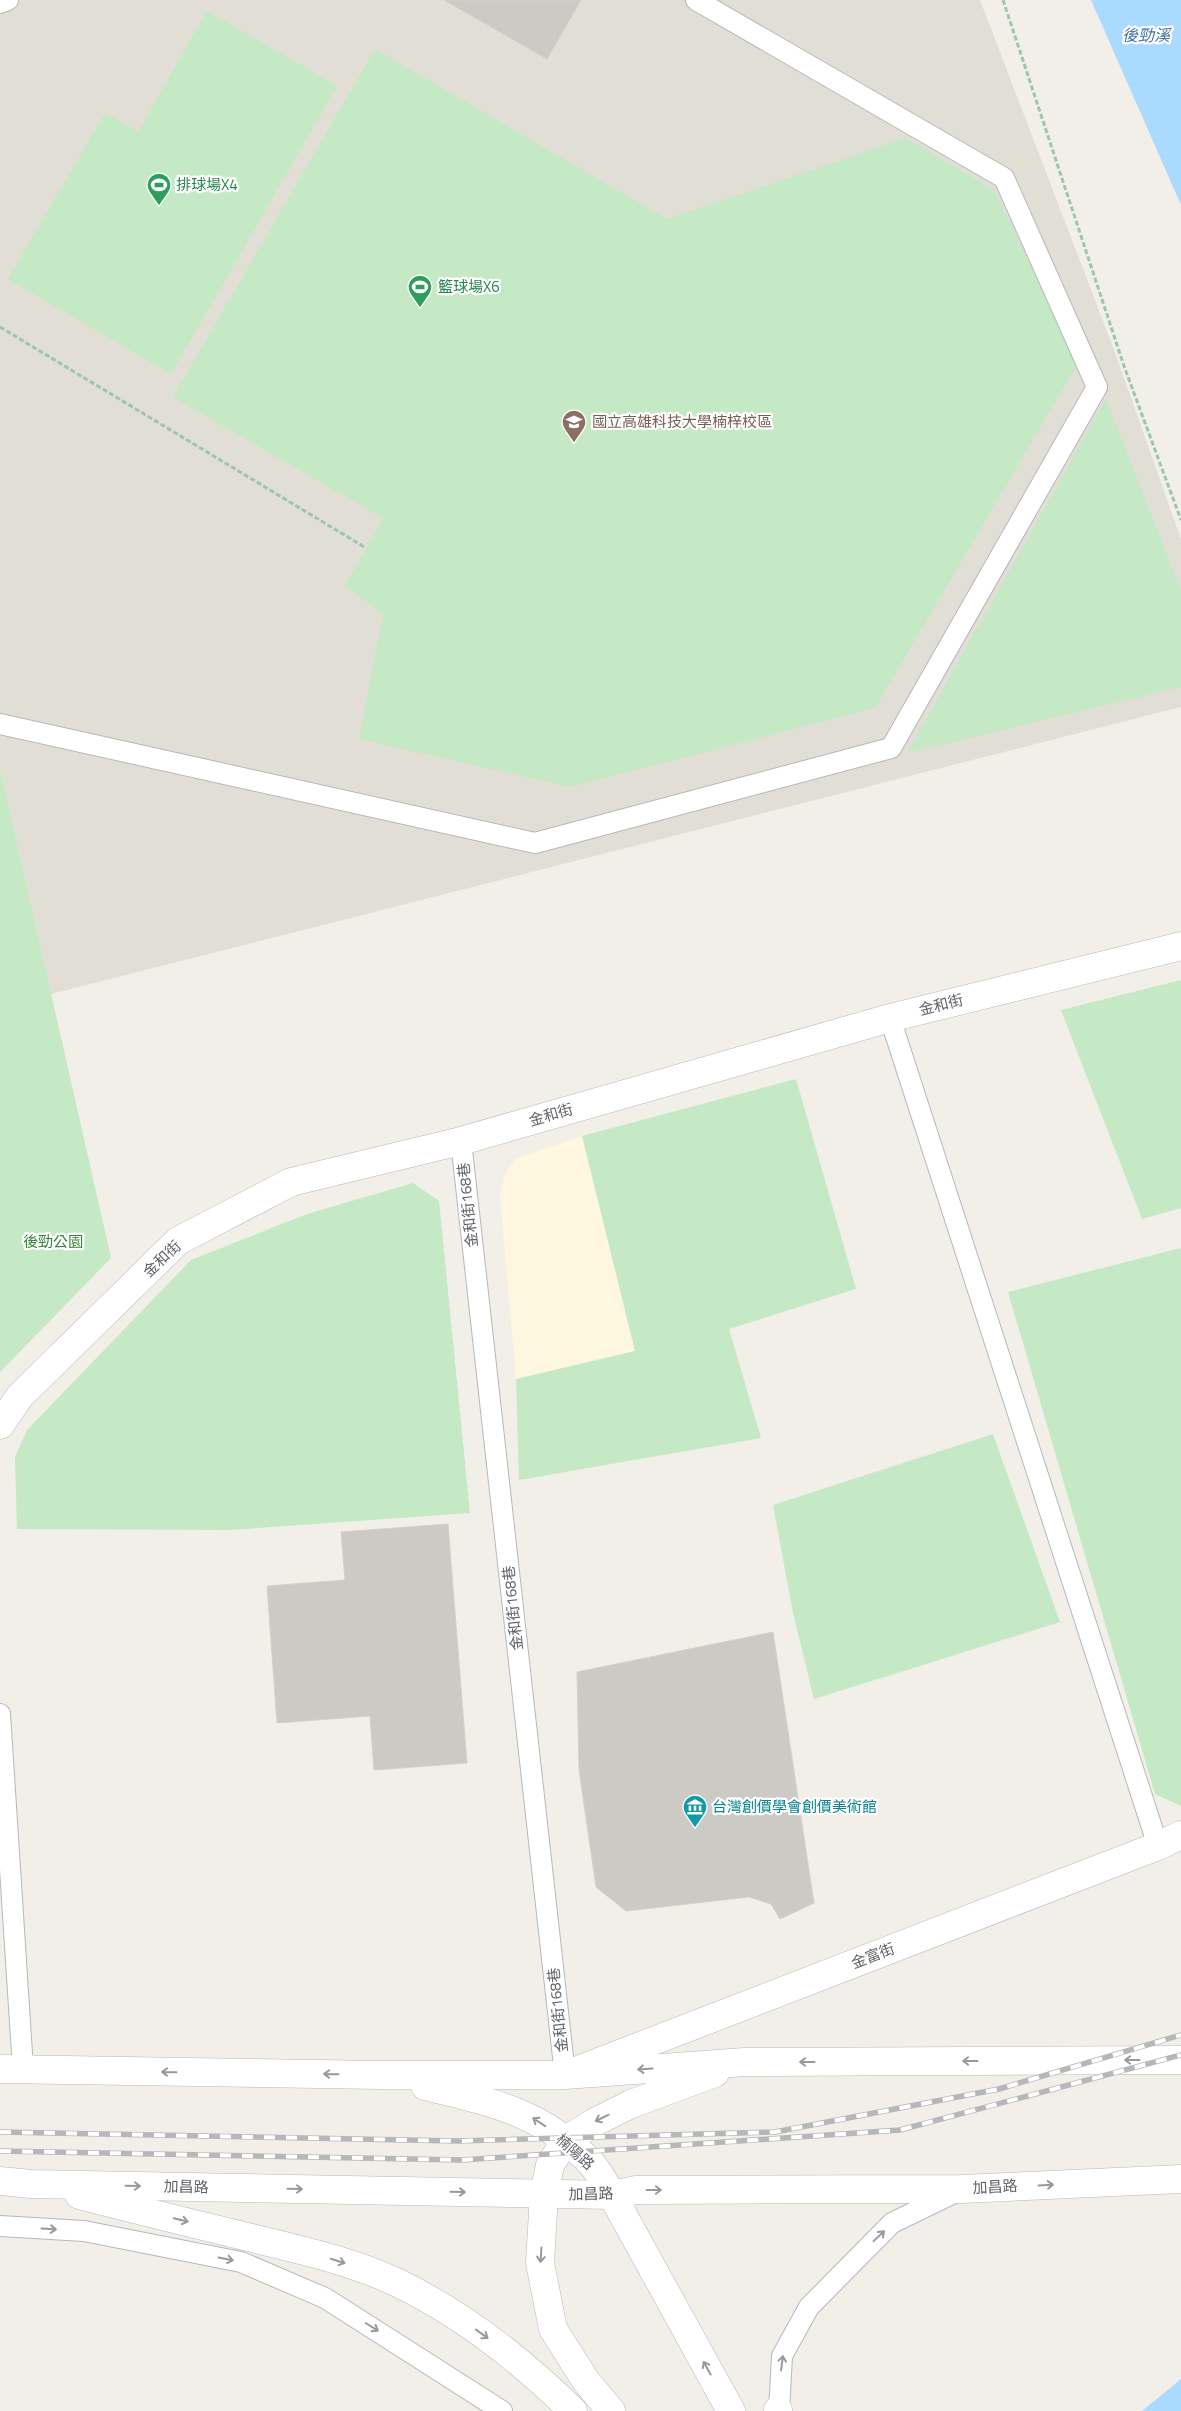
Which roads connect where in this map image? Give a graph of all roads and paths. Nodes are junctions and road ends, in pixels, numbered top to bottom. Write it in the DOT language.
graph roads {
  1 [pos="8,0"];
  2 [pos="696,0"];
  3 [pos="1002,0"];
  4 [pos="0,3"];
  5 [pos="0,327"];
  6 [pos="1181,520"];
  7 [pos="366,548"];
  8 [pos="0,724"];
  9 [pos="1181,946"];
  10 [pos="890,1018"];
  11 [pos="460,1141"];
  12 [pos="0,1425"];
  13 [pos="0,1714"];
  14 [pos="1170,1841"];
  15 [pos="1181,2060"];
  16 [pos="745,2062"];
  17 [pos="11,2069"];
  18 [pos="380,2075"];
  19 [pos="565,2075"];
  20 [pos="566,2140"];
  21 [pos="1181,2179"];
  22 [pos="0,2181"];
  23 [pos="31,2184"];
  24 [pos="962,2189"];
  25 [pos="544,2194"];
  26 [pos="612,2195"];
  27 [pos="0,2226"];
  28 [pos="493,2409"];
  29 [pos="573,2411"];
  30 [pos="611,2411"];
  31 [pos="730,2411"];
  32 [pos="778,2411"];
  1 -- 4 [label="lane"];
  2 -- 8 [label="lane"];
  3 -- 6 [label="path"];
  5 -- 7 [label="path"];
  9 -- 10 [label="street, 金和街"];
  10 -- 11 [label="street, 金和街"];
  10 -- 14 [label="lane"];
  11 -- 12 [label="street, 金和街"];
  11 -- 19 [label="lane, 金和街168巷"];
  13 -- 17 [label="lane"];
  14 -- 19 [label="street, 金富街"];
  15 -- 16 [label="street, one-way"];
  16 -- 19 [label="street, one-way"];
  16 -- 20 [label="street, one-way"];
  18 -- 17 [label="street, one-way"];
  18 -- 19 [label="street"];
  20 -- 18 [label="street, 楠陽路, one-way"];
  20 -- 25 [label="street"];
  20 -- 26 [label="street, 楠陽路"];
  24 -- 21 [label="street, 加昌路, one-way"];
  22 -- 23 [label="street, 加昌路"];
  23 -- 25 [label="street, 加昌路, one-way"];
  23 -- 29 [label="street, one-way"];
  26 -- 24 [label="street, 加昌路, one-way"];
  32 -- 24 [label="lane, one-way"];
  25 -- 26 [label="street, 加昌路"];
  25 -- 30 [label="street, one-way"];
  31 -- 26 [label="street, 楠陽路, one-way"];
  27 -- 28 [label="lane, one-way"];
}
